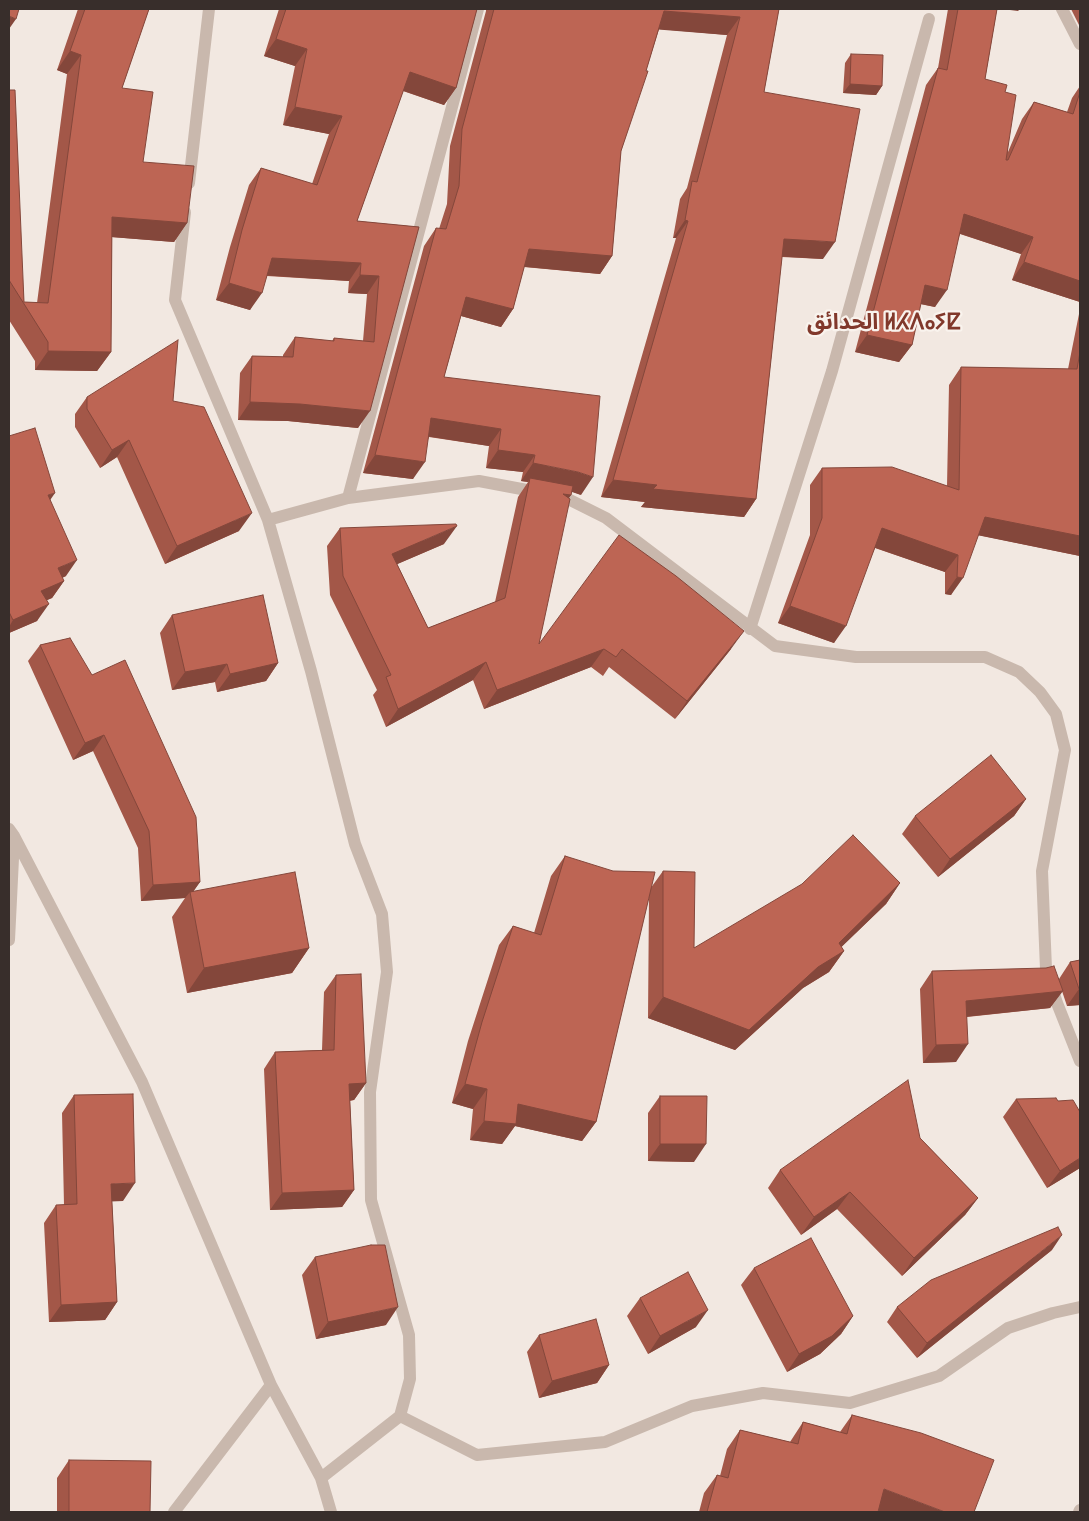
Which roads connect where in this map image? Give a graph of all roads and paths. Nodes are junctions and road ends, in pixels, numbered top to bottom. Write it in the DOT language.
graph roads {
  1 [pos="209,9"];
  2 [pos="478,9"];
  3 [pos="1062,9"];
  4 [pos="929,20"];
  5 [pos="1080,44"];
  6 [pos="348,498"];
  7 [pos="268,520"];
  8 [pos="750,628"];
  9 [pos="12,832"];
  10 [pos="9,940"];
  11 [pos="1080,1062"];
  12 [pos="1080,1307"];
  13 [pos="271,1385"];
  14 [pos="400,1416"];
  15 [pos="320,1478"];
  16 [pos="174,1512"];
  17 [pos="331,1512"];
  1 -- 7 [label="street"];
  2 -- 6 [label="street"];
  3 -- 5 [label="street"];
  4 -- 8 [label="street"];
  6 -- 7 [label="street"];
  6 -- 8 [label="street"];
  7 -- 14 [label="street"];
  8 -- 11 [label="street"];
  9 -- 10 [label="street"];
  9 -- 13 [label="street"];
  12 -- 14 [label="street"];
  13 -- 15 [label="street"];
  13 -- 16 [label="street"];
  14 -- 15 [label="street"];
  15 -- 17 [label="street"];
}
